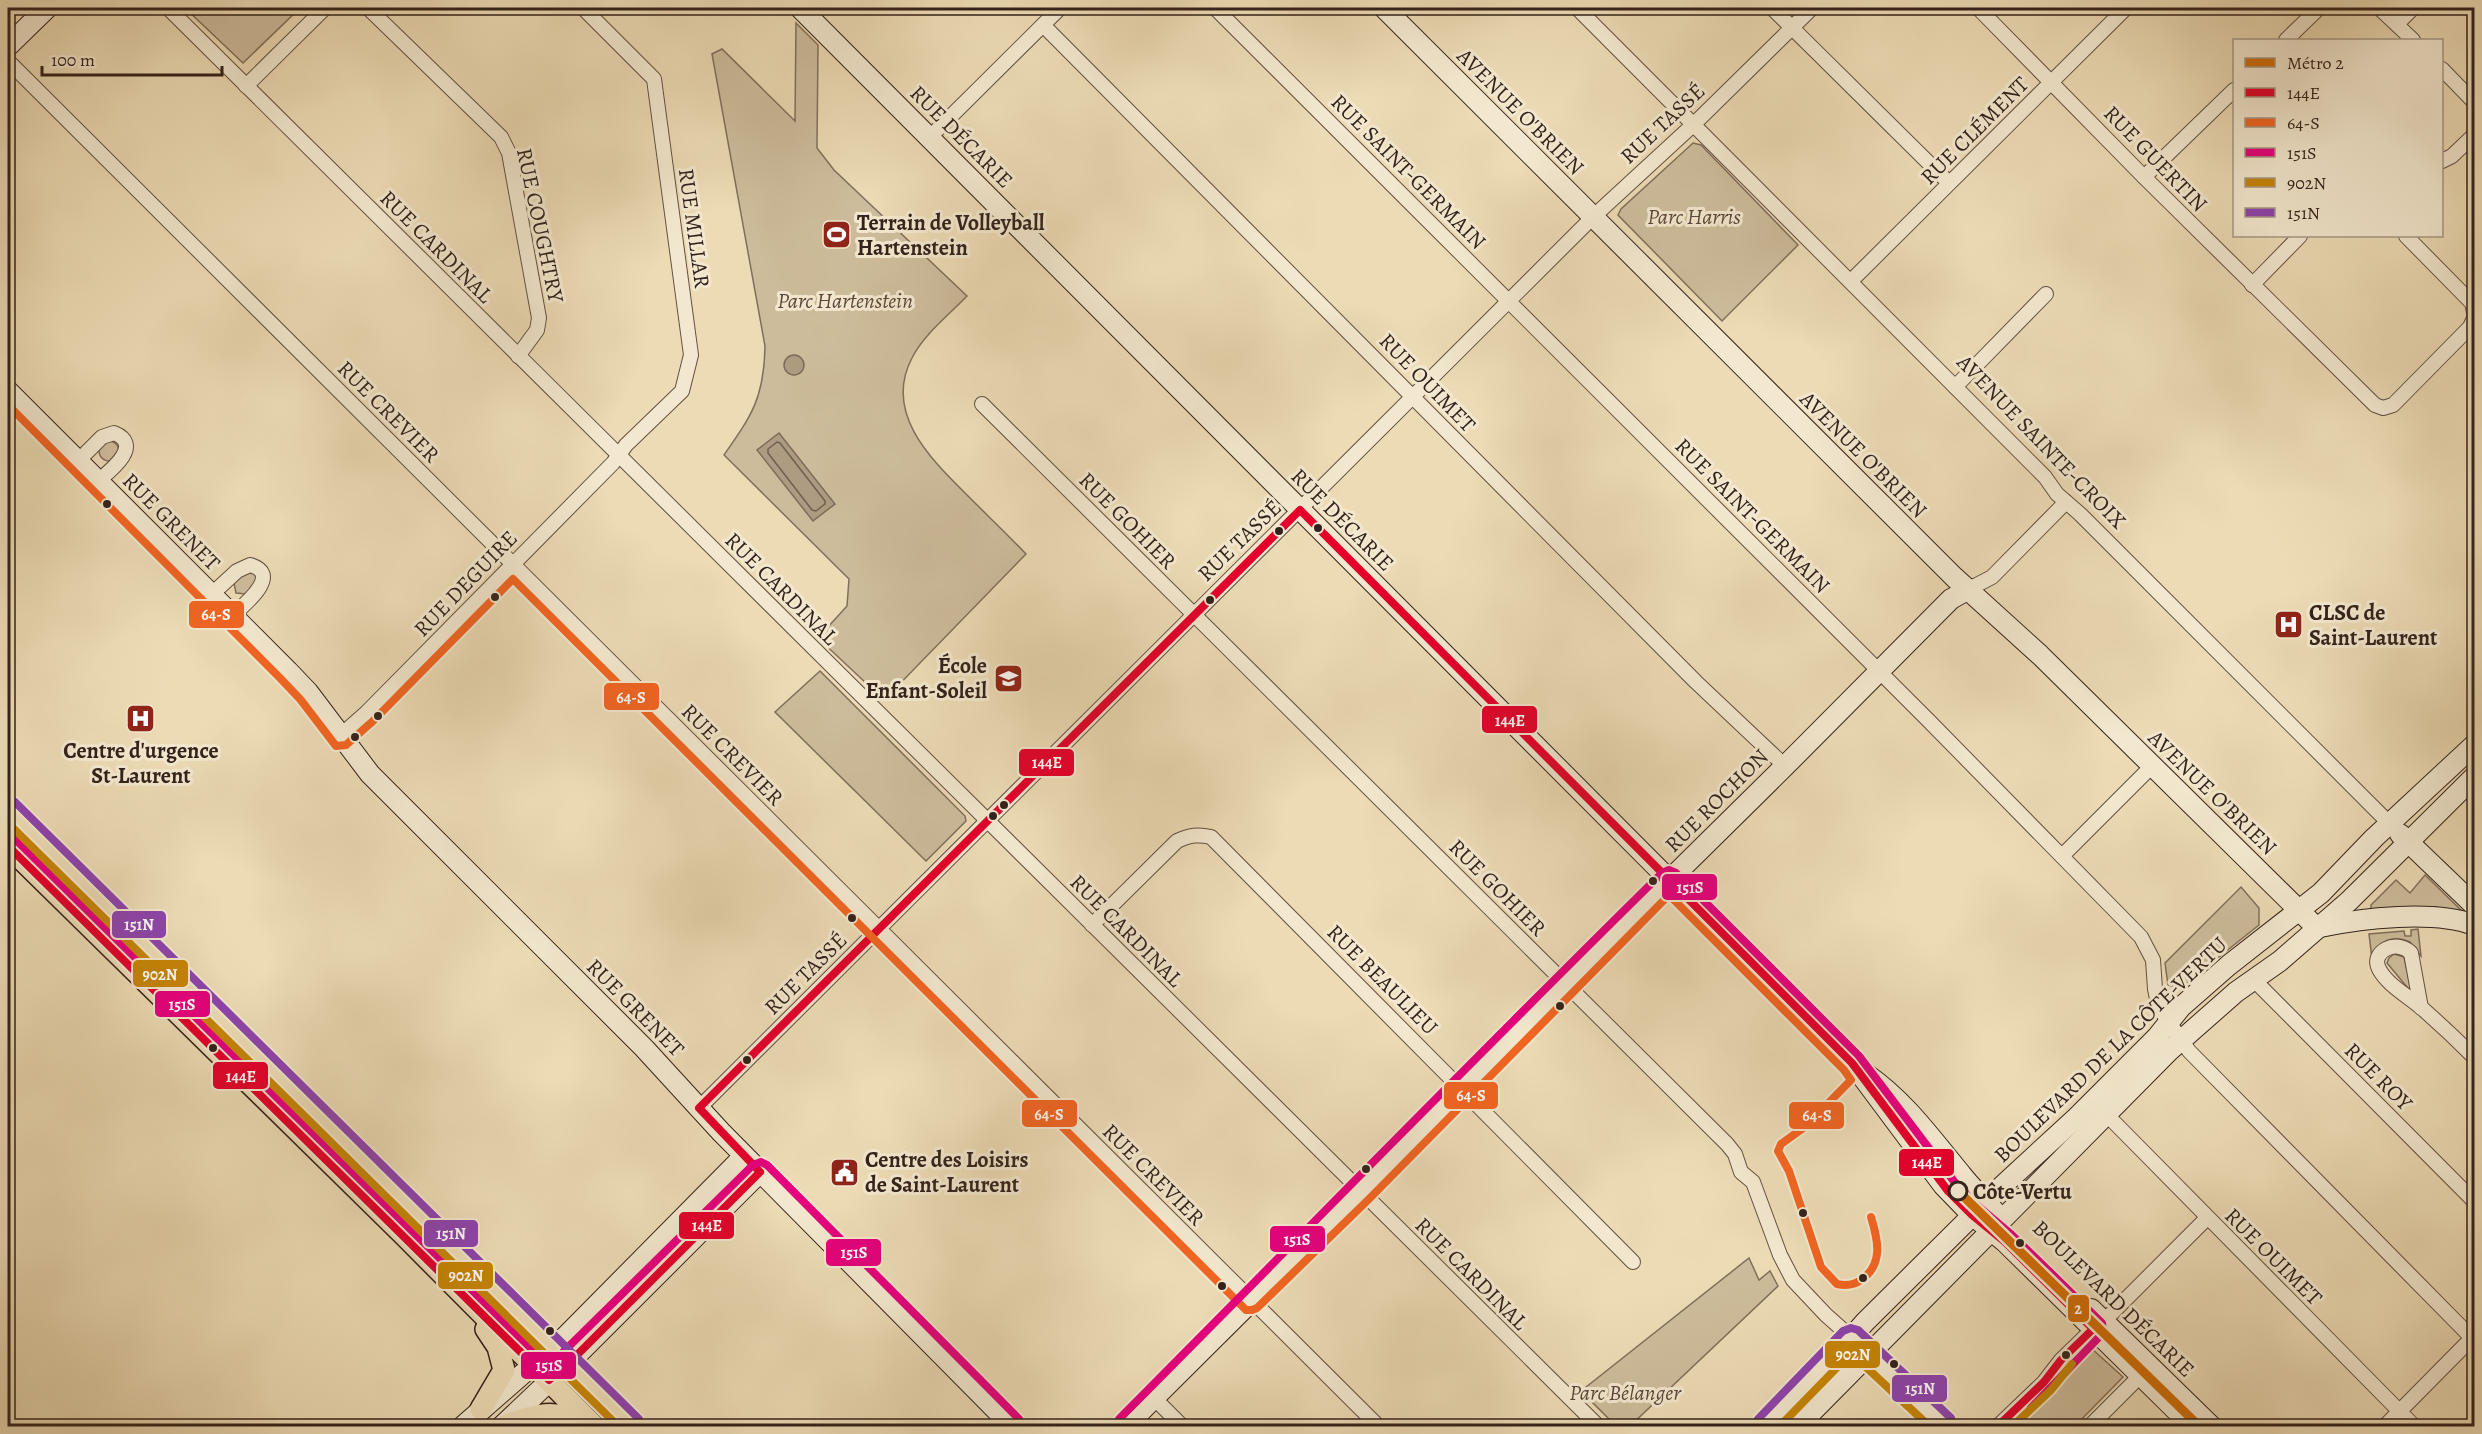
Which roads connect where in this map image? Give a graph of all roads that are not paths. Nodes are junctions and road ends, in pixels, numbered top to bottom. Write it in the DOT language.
graph roads {
  1 [pos="47,8"];
  2 [pos="168,8"];
  3 [pos="325,8"];
  4 [pos="368,8"];
  5 [pos="583,8"];
  6 [pos="800,8"];
  7 [pos="1060,8"];
  8 [pos="1215,8"];
  9 [pos="1384,8"];
  10 [pos="1577,8"];
  11 [pos="1772,8"];
  12 [pos="1812,8"];
  13 [pos="1978,8"];
  14 [pos="2126,8"];
  15 [pos="2319,8"];
  16 [pos="2379,8"];
  17 [pos="2413,8"];
  18 [pos="2397,24"];
  19 [pos="1043,25"];
  20 [pos="1792,27"];
  21 [pos="2287,39"];
  22 [pos="2412,39"];
  23 [pos="8,46"];
  24 [pos="8,61"];
  25 [pos="2443,70"];
  26 [pos="2053,81"];
  27 [pos="246,86"];
  28 [pos="2233,92"];
  29 [pos="2475,102"];
  30 [pos="1694,124"];
  31 [pos="2475,135"];
  32 [pos="930,137"];
  33 [pos="2443,160"];
  34 [pos="2144,177"];
  35 [pos="1949,183"];
  36 [pos="1593,216"];
  37 [pos="2299,237"];
  38 [pos="2407,237"];
  39 [pos="1851,281"];
  40 [pos="2252,285"];
  41 [pos="2046,294"];
  42 [pos="1509,300"];
  43 [pos="2475,312"];
  44 [pos="2475,318"];
  45 [pos="518,356"];
  46 [pos="1955,387"];
  47 [pos="8,391"];
  48 [pos="1413,396"];
  49 [pos="982,404"];
  50 [pos="618,456"];
  51 [pos="78,461"];
  52 [pos="98,481"];
  53 [pos="2066,502"];
  54 [pos="1300,510"];
  55 [pos="513,564"];
  56 [pos="1969,589"];
  57 [pos="212,594"];
  58 [pos="233,615"];
  59 [pos="1194,615"];
  60 [pos="1880,671"];
  61 [pos="340,736"];
  62 [pos="2475,745"];
  63 [pos="1785,766"];
  64 [pos="2152,766"];
  65 [pos="2475,777"];
  66 [pos="8,809"];
  67 [pos="988,821"];
  68 [pos="2390,824"];
  69 [pos="2409,843"];
  70 [pos="8,846"];
  71 [pos="2062,856"];
  72 [pos="1669,880"];
  73 [pos="2475,905"];
  74 [pos="2300,911"];
  75 [pos="1092,925"];
  76 [pos="2475,925"];
  77 [pos="880,928"];
  78 [pos="2318,928"];
  79 [pos="2254,980"];
  80 [pos="1565,983"];
  81 [pos="2421,1008"];
  82 [pos="2168,1023"];
  83 [pos="2181,1042"];
  84 [pos="254,1052"];
  85 [pos="2475,1057"];
  86 [pos="235,1071"];
  87 [pos="1462,1089"];
  88 [pos="699,1108"];
  89 [pos="2106,1114"];
  90 [pos="744,1156"];
  91 [pos="760,1172"];
  92 [pos="1361,1192"];
  93 [pos="2475,1201"];
  94 [pos="1979,1209"];
  95 [pos="2207,1218"];
  96 [pos="1996,1225"];
  97 [pos="1633,1262"];
  98 [pos="466,1298"];
  99 [pos="1250,1300"];
  100 [pos="2099,1325"];
  101 [pos="1851,1338"];
  102 [pos="2474,1338"];
  103 [pos="1870,1354"];
  104 [pos="560,1355"];
  105 [pos="533,1365"];
  106 [pos="2140,1376"];
  107 [pos="549,1380"];
  108 [pos="1154,1398"];
  109 [pos="480,1409"];
  110 [pos="2399,1412"];
  111 [pos="463,1426"];
  112 [pos="503,1426"];
  113 [pos="585,1426"];
  114 [pos="594,1426"];
  115 [pos="632,1426"];
  116 [pos="1012,1426"];
  117 [pos="1126,1426"];
  118 [pos="1182,1426"];
  119 [pos="1378,1426"];
  120 [pos="1598,1426"];
  121 [pos="1766,1426"];
  122 [pos="1798,1426"];
  123 [pos="1944,1426"];
  124 [pos="1998,1426"];
  125 [pos="2090,1426"];
  126 [pos="2192,1426"];
  127 [pos="2211,1426"];
  128 [pos="2385,1426"];
  129 [pos="2414,1426"];
  1 -- 23 [label="street"];
  2 -- 27 [label="street, RUE CARDINAL"];
  3 -- 27 [label="street"];
  4 -- 45 [label="street, RUE COUGHTRY"];
  5 -- 50 [label="street, RUE MILLAR"];
  6 -- 32 [label="street, RUE DÉCARIE"];
  7 -- 19 [label="street"];
  8 -- 42 [label="street, RUE SAINT-GERMAIN"];
  9 -- 36 [label="street, AVENUE O'BRIEN"];
  10 -- 30 [label="street, AVENUE SAINTE-CROIX"];
  11 -- 20 [label="street"];
  12 -- 20 [label="street, RUE TASSÉ"];
  13 -- 26 [label="street, RUE GUERTIN"];
  14 -- 26 [label="street, RUE CLÉMENT"];
  15 -- 21 [label="street"];
  16 -- 18 [label="street"];
  17 -- 18 [label="street"];
  18 -- 22 [label="street"];
  19 -- 32 [label="street"];
  19 -- 48 [label="street, RUE OUIMET"];
  20 -- 30 [label="street, RUE TASSÉ"];
  20 -- 35 [label="street"];
  24 -- 55 [label="street, RUE CREVIER"];
  25 -- 29 [label="street"];
  26 -- 34 [label="street, RUE GUERTIN"];
  26 -- 35 [label="street, RUE CLÉMENT"];
  27 -- 45 [label="street, RUE CARDINAL"];
  28 -- 34 [label="street"];
  30 -- 36 [label="street, RUE TASSÉ"];
  30 -- 39 [label="street, AVENUE SAINTE-CROIX"];
  31 -- 33 [label="street"];
  32 -- 54 [label="street, RUE DÉCARIE"];
  34 -- 40 [label="street, RUE GUERTIN"];
  35 -- 39 [label="street, RUE CLÉMENT"];
  36 -- 42 [label="street, RUE TASSÉ"];
  36 -- 56 [label="street, AVENUE O'BRIEN"];
  37 -- 40 [label="street"];
  38 -- 43 [label="street"];
  39 -- 46 [label="street, AVENUE SAINTE-CROIX"];
  40 -- 44 [label="street, RUE GUERTIN"];
  41 -- 46 [label="street"];
  42 -- 48 [label="street, RUE TASSÉ"];
  42 -- 60 [label="street, RUE SAINT-GERMAIN"];
  45 -- 50 [label="street, RUE CARDINAL"];
  46 -- 53 [label="street, AVENUE SAINTE-CROIX"];
  47 -- 51 [label="street, RUE GRENET"];
  48 -- 54 [label="street, RUE TASSÉ"];
  48 -- 63 [label="street, RUE OUIMET"];
  49 -- 59 [label="street, RUE GOHIER"];
  50 -- 55 [label="street, RUE DEGUIRE"];
  50 -- 67 [label="street, RUE CARDINAL"];
  51 -- 52 [label="street, RUE GRENET"];
  51 -- 52 [label="street, RUE GRENET"];
  52 -- 57 [label="street, RUE GRENET"];
  53 -- 56 [label="street, RUE ROCHON"];
  53 -- 68 [label="street, AVENUE SAINTE-CROIX"];
  54 -- 59 [label="street, RUE TASSÉ"];
  54 -- 72 [label="street, RUE DÉCARIE"];
  55 -- 61 [label="street, RUE DEGUIRE"];
  55 -- 77 [label="street, RUE CREVIER"];
  56 -- 60 [label="street, RUE ROCHON"];
  56 -- 64 [label="street, AVENUE O'BRIEN"];
  57 -- 58 [label="street, RUE GRENET"];
  57 -- 58 [label="street, RUE GRENET"];
  58 -- 61 [label="street, RUE GRENET"];
  59 -- 67 [label="street, RUE TASSÉ"];
  59 -- 80 [label="street, RUE GOHIER"];
  60 -- 63 [label="street, RUE ROCHON"];
  60 -- 71 [label="street, RUE SAINT-GERMAIN"];
  61 -- 88 [label="street, RUE GRENET"];
  62 -- 68 [label="street, BOULEVARD DE LA CÔTE-VERTU"];
  63 -- 72 [label="street, RUE ROCHON"];
  64 -- 71 [label="street"];
  64 -- 74 [label="street, AVENUE O'BRIEN"];
  65 -- 69 [label="street, BOULEVARD DE LA CÔTE-VERTU"];
  66 -- 84 [label="main road"];
  67 -- 75 [label="street, RUE CARDINAL"];
  67 -- 77 [label="street, RUE TASSÉ"];
  68 -- 69 [label="street, AVENUE SAINTE-CROIX"];
  68 -- 74 [label="street, BOULEVARD DE LA CÔTE-VERTU"];
  69 -- 73 [label="street, AVENUE SAINTE-CROIX"];
  69 -- 78 [label="street, BOULEVARD DE LA CÔTE-VERTU"];
  70 -- 86 [label="main road"];
  71 -- 82 [label="street, RUE SAINT-GERMAIN"];
  72 -- 80 [label="street, RUE ROCHON"];
  72 -- 94 [label="street, RUE DÉCARIE"];
  74 -- 78 [label="street, AVENUE O'BRIEN"];
  74 -- 82 [label="street, BOULEVARD DE LA CÔTE-VERTU"];
  75 -- 87 [label="street, RUE BEAULIEU"];
  75 -- 92 [label="street, RUE CARDINAL"];
  76 -- 78 [label="street"];
  77 -- 88 [label="street, RUE TASSÉ"];
  77 -- 99 [label="street, RUE CREVIER"];
  78 -- 79 [label="street, BOULEVARD DE LA CÔTE-VERTU"];
  79 -- 83 [label="street, BOULEVARD DE LA CÔTE-VERTU"];
  79 -- 93 [label="street, RUE ROY"];
  80 -- 87 [label="street, RUE ROCHON"];
  80 -- 101 [label="street, RUE GOHIER"];
  81 -- 85 [label="street"];
  82 -- 83 [label="street, RUE SAINT-GERMAIN"];
  82 -- 94 [label="street, BOULEVARD DE LA CÔTE-VERTU"];
  83 -- 89 [label="street, BOULEVARD DE LA CÔTE-VERTU"];
  83 -- 102 [label="street, RUE SAINT-GERMAIN"];
  84 -- 86 [label="main road"];
  84 -- 104 [label="main road"];
  86 -- 98 [label="main road"];
  87 -- 92 [label="street, RUE ROCHON"];
  87 -- 97 [label="street, RUE BEAULIEU"];
  88 -- 90 [label="street, RUE GRENET"];
  89 -- 95 [label="street, RUE OUIMET"];
  89 -- 96 [label="street, BOULEVARD DE LA CÔTE-VERTU"];
  90 -- 91 [label="street, RUE GRENET"];
  90 -- 104 [label="street"];
  91 -- 104 [label="street"];
  91 -- 116 [label="street, RUE GRENET"];
  92 -- 99 [label="street, RUE ROCHON"];
  92 -- 120 [label="street, RUE CARDINAL"];
  94 -- 96 [label="street, BOULEVARD DÉCARIE"];
  94 -- 101 [label="street, BOULEVARD DE LA CÔTE-VERTU"];
  95 -- 100 [label="street"];
  95 -- 110 [label="street, RUE OUIMET"];
  96 -- 100 [label="street, BOULEVARD DÉCARIE"];
  96 -- 103 [label="street, BOULEVARD DE LA CÔTE-VERTU"];
  98 -- 105 [label="main road"];
  98 -- 109 [label="main road"];
  99 -- 108 [label="street, RUE ROCHON"];
  99 -- 119 [label="street, RUE CREVIER"];
  100 -- 106 [label="street, BOULEVARD DÉCARIE"];
  100 -- 124 [label="street"];
  100 -- 127 [label="street, BOULEVARD DÉCARIE"];
  101 -- 103 [label="street, RUE GOHIER"];
  101 -- 121 [label="street, BOULEVARD DE LA CÔTE-VERTU"];
  102 -- 110 [label="street"];
  103 -- 122 [label="street, BOULEVARD DE LA CÔTE-VERTU"];
  103 -- 123 [label="street, RUE GOHIER"];
  104 -- 105 [label="street"];
  104 -- 107 [label="street"];
  104 -- 115 [label="main road"];
  105 -- 107 [label="main road"];
  105 -- 109 [label="street"];
  106 -- 125 [label="street"];
  106 -- 126 [label="street, BOULEVARD DÉCARIE"];
  107 -- 112 [label="street"];
  107 -- 114 [label="main road"];
  108 -- 117 [label="street, RUE ROCHON"];
  108 -- 118 [label="street"];
  109 -- 111 [label="street"];
  110 -- 128 [label="street"];
  110 -- 129 [label="street, RUE OUIMET"];
  112 -- 113 [label="main road"];
}
